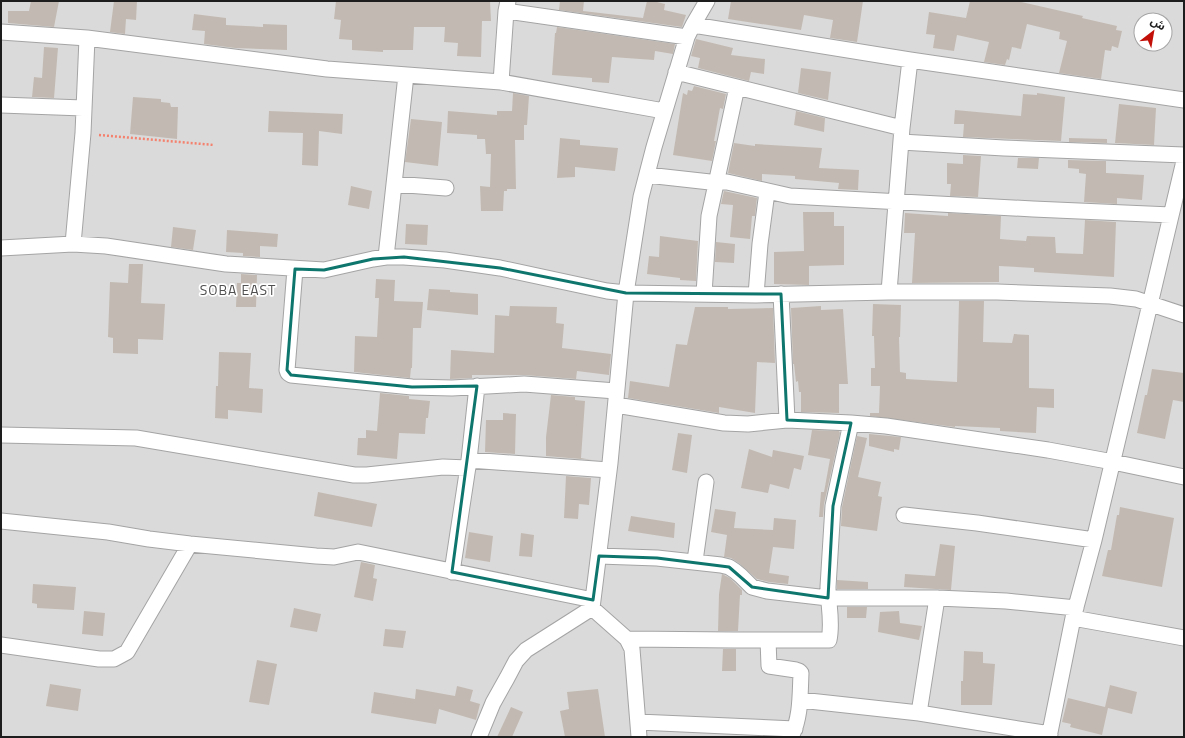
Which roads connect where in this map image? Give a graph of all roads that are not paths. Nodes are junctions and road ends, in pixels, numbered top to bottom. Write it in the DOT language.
graph roads {
  1 [pos="707,1"];
  2 [pos="507,6"];
  3 [pos="690,31"];
  4 [pos="1,32"];
  5 [pos="87,38"];
  6 [pos="910,60"];
  7 [pos="676,72"];
  8 [pos="406,76"];
  9 [pos="501,82"];
  10 [pos="737,87"];
  11 [pos="1184,100"];
  12 [pos="1,105"];
  13 [pos="83,108"];
  14 [pos="664,111"];
  15 [pos="901,135"];
  16 [pos="1184,155"];
  17 [pos="1184,161"];
  18 [pos="646,175"];
  19 [pos="716,182"];
  20 [pos="394,184"];
  21 [pos="446,188"];
  22 [pos="767,192"];
  23 [pos="896,202"];
  24 [pos="1171,214"];
  25 [pos="73,244"];
  26 [pos="1,248"];
  27 [pos="386,257"];
  28 [pos="295,269"];
  29 [pos="889,292"];
  30 [pos="626,293"];
  31 [pos="704,294"];
  32 [pos="781,294"];
  33 [pos="756,295"];
  34 [pos="1151,304"];
  35 [pos="1184,315"];
  36 [pos="477,386"];
  37 [pos="616,398"];
  38 [pos="787,420"];
  39 [pos="851,423"];
  40 [pos="1,435"];
  41 [pos="1113,462"];
  42 [pos="468,464"];
  43 [pos="609,470"];
  44 [pos="1184,477"];
  45 [pos="706,482"];
  46 [pos="904,515"];
  47 [pos="1,521"];
  48 [pos="1094,540"];
  49 [pos="190,544"];
  50 [pos="599,556"];
  51 [pos="694,561"];
  52 [pos="452,572"];
  53 [pos="828,598"];
  54 [pos="938,598"];
  55 [pos="592,604"];
  56 [pos="1075,613"];
  57 [pos="1184,638"];
  58 [pos="627,639"];
  59 [pos="768,640"];
  60 [pos="1,646"];
  61 [pos="800,700"];
  62 [pos="919,713"];
  63 [pos="639,730"];
  64 [pos="793,733"];
  65 [pos="1049,735"];
  66 [pos="479,737"];
  1 -- 3 [label="street"];
  2 -- 3 [label="street"];
  2 -- 9 [label="street"];
  3 -- 6 [label="street"];
  3 -- 7 [label="street"];
  4 -- 5 [label="street"];
  5 -- 8 [label="street"];
  5 -- 13 [label="street"];
  6 -- 11 [label="street"];
  6 -- 15 [label="street"];
  7 -- 10 [label="street"];
  7 -- 14 [label="street"];
  8 -- 9 [label="street"];
  8 -- 20 [label="street"];
  9 -- 14 [label="street"];
  10 -- 15 [label="street"];
  10 -- 19 [label="street"];
  12 -- 13 [label="street"];
  13 -- 25 [label="street"];
  14 -- 18 [label="street"];
  15 -- 16 [label="street"];
  15 -- 23 [label="street"];
  17 -- 24 [label="street"];
  18 -- 19 [label="street"];
  18 -- 30 [label="street"];
  19 -- 22 [label="street"];
  19 -- 31 [label="street"];
  20 -- 21 [label="street"];
  20 -- 27 [label="street"];
  22 -- 23 [label="street"];
  22 -- 33 [label="street"];
  23 -- 24 [label="street"];
  23 -- 29 [label="street"];
  24 -- 34 [label="street"];
  25 -- 26 [label="street"];
  25 -- 28 [label="street"];
  27 -- 28 [label="street"];
  27 -- 30 [label="street"];
  28 -- 36 [label="street"];
  29 -- 32 [label="street"];
  29 -- 34 [label="street"];
  30 -- 31 [label="street"];
  30 -- 37 [label="street"];
  31 -- 33 [label="street"];
  32 -- 33 [label="street"];
  32 -- 38 [label="street"];
  34 -- 35 [label="street"];
  34 -- 41 [label="street"];
  36 -- 37 [label="street"];
  36 -- 42 [label="street"];
  37 -- 38 [label="street"];
  37 -- 43 [label="street"];
  38 -- 39 [label="street"];
  39 -- 41 [label="street"];
  39 -- 53 [label="street"];
  40 -- 42 [label="street"];
  41 -- 44 [label="street"];
  41 -- 48 [label="street"];
  42 -- 43 [label="street"];
  42 -- 52 [label="street"];
  43 -- 50 [label="street"];
  45 -- 51 [label="street"];
  46 -- 48 [label="street"];
  47 -- 49 [label="street"];
  48 -- 56 [label="street"];
  49 -- 52 [label="street"];
  49 -- 60 [label="street"];
  50 -- 51 [label="street"];
  50 -- 55 [label="street"];
  51 -- 53 [label="street"];
  52 -- 55 [label="street"];
  53 -- 54 [label="street"];
  53 -- 59 [label="street"];
  54 -- 56 [label="street"];
  54 -- 62 [label="street"];
  55 -- 58 [label="street"];
  55 -- 66 [label="street"];
  56 -- 57 [label="street"];
  56 -- 65 [label="street"];
  58 -- 59 [label="street"];
  58 -- 63 [label="street"];
  59 -- 61 [label="street"];
  61 -- 62 [label="street"];
  61 -- 64 [label="street"];
  62 -- 65 [label="street"];
  63 -- 64 [label="street"];
}
